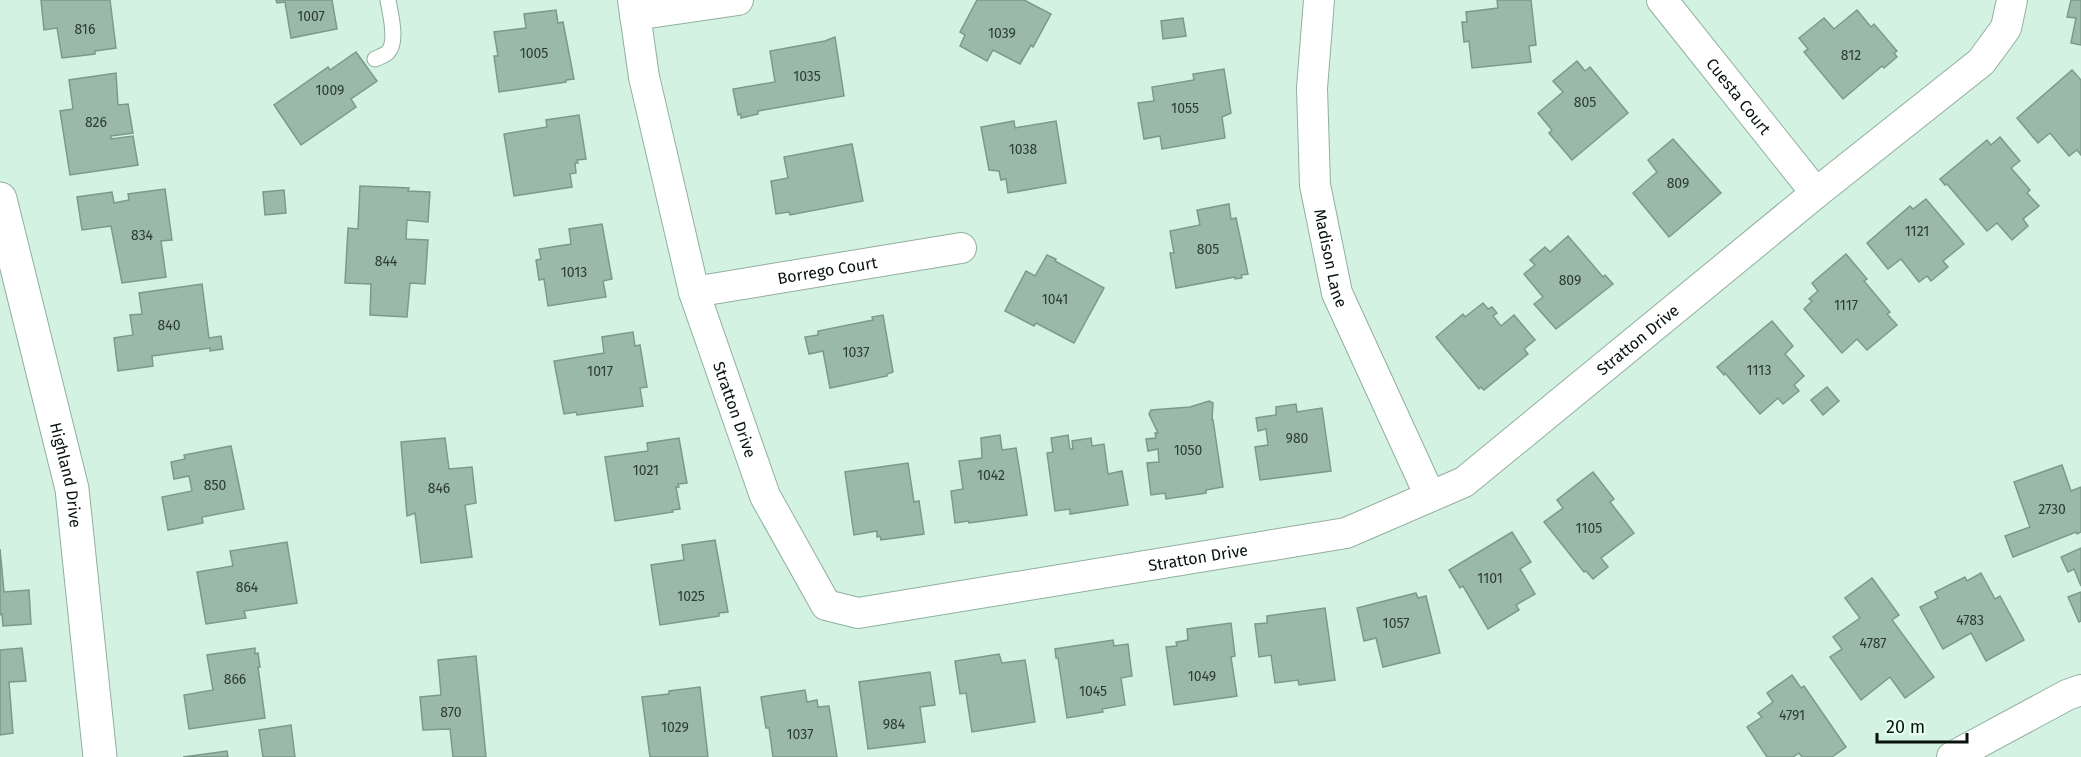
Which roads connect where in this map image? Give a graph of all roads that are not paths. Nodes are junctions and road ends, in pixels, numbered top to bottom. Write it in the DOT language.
graph roads {
  1 [pos="388,0"];
  2 [pos="738,0"];
  3 [pos="1319,0"];
  4 [pos="1662,0"];
  5 [pos="2012,0"];
  6 [pos="634,8"];
  7 [pos="375,59"];
  8 [pos="1816,192"];
  9 [pos="0,199"];
  10 [pos="961,248"];
  11 [pos="694,292"];
  12 [pos="1430,496"];
  13 [pos="2081,690"];
  14 [pos="99,757"];
  15 [pos="1952,757"];
  1 -- 7 [label="lane"];
  2 -- 6 [label="street"];
  3 -- 12 [label="street, Madison Lane"];
  4 -- 8 [label="street, Cuesta Court"];
  5 -- 8 [label="street, Stratton Drive"];
  6 -- 11 [label="street, Stratton Drive"];
  8 -- 12 [label="street, Stratton Drive"];
  9 -- 14 [label="street, Highland Drive"];
  10 -- 11 [label="street, Borrego Court"];
  11 -- 12 [label="street, Stratton Drive"];
  13 -- 15 [label="street"];
}
